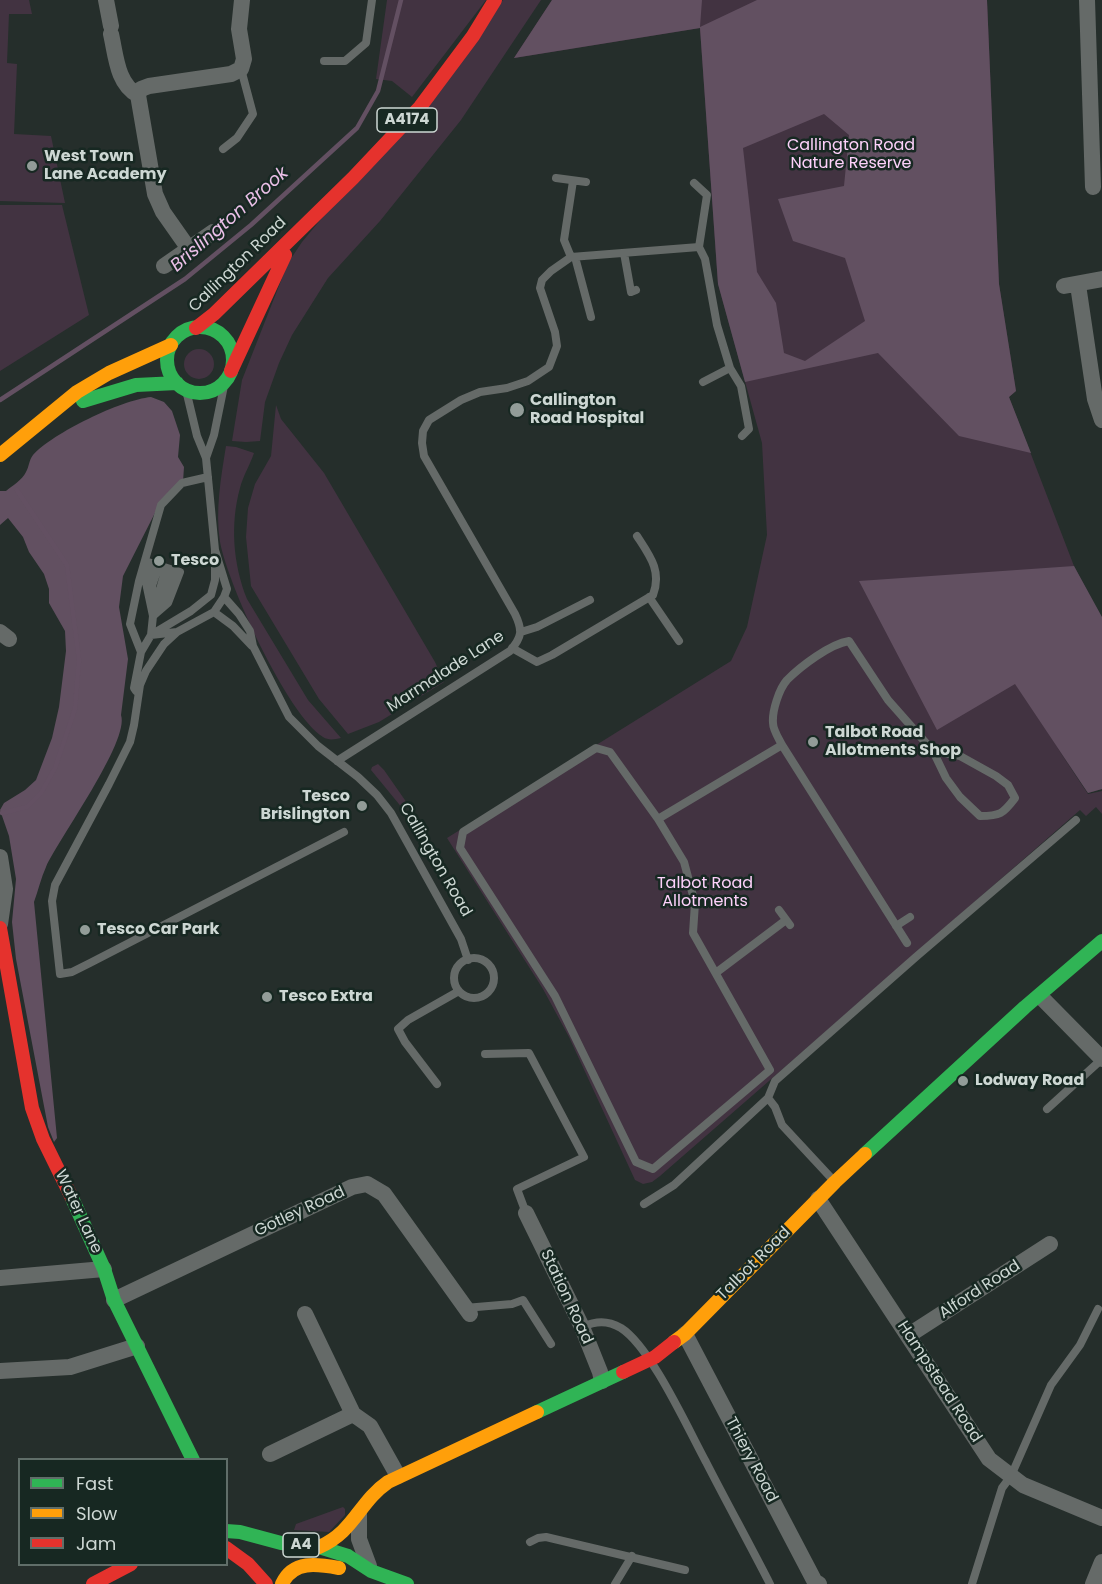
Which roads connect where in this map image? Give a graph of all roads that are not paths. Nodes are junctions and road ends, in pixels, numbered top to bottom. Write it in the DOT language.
graph roads {
  1 [pos="106,0"];
  2 [pos="242,0"];
  3 [pos="372,0"];
  4 [pos="495,0"];
  5 [pos="1087,0"];
  6 [pos="324,61"];
  7 [pos="242,69"];
  8 [pos="138,95"];
  9 [pos="223,149"];
  10 [pos="556,178"];
  11 [pos="573,181"];
  12 [pos="586,182"];
  13 [pos="694,183"];
  14 [pos="1094,188"];
  15 [pos="303,226"];
  16 [pos="213,232"];
  17 [pos="699,247"];
  18 [pos="189,249"];
  19 [pos="624,253"];
  20 [pos="573,257"];
  21 [pos="164,266"];
  22 [pos="1102,279"];
  23 [pos="636,290"];
  24 [pos="591,317"];
  25 [pos="196,328"];
  26 [pos="171,345"];
  27 [pos="730,368"];
  28 [pos="228,376"];
  29 [pos="702,382"];
  30 [pos="181,386"];
  31 [pos="1102,420"];
  32 [pos="41,422"];
  33 [pos="742,436"];
  34 [pos="0,455"];
  35 [pos="206,458"];
  36 [pos="208,477"];
  37 [pos="638,536"];
  38 [pos="215,550"];
  39 [pos="159,565"];
  40 [pos="224,597"];
  41 [pos="649,597"];
  42 [pos="591,600"];
  43 [pos="197,606"];
  44 [pos="214,612"];
  45 [pos="153,616"];
  46 [pos="177,632"];
  47 [pos="521,632"];
  48 [pos="151,635"];
  49 [pos="679,641"];
  50 [pos="253,646"];
  51 [pos="512,648"];
  52 [pos="141,652"];
  53 [pos="138,696"];
  54 [pos="782,745"];
  55 [pos="933,752"];
  56 [pos="337,761"];
  57 [pos="658,819"];
  58 [pos="1076,820"];
  59 [pos="344,832"];
  60 [pos="0,857"];
  61 [pos="779,910"];
  62 [pos="910,917"];
  63 [pos="0,926"];
  64 [pos="896,926"];
  65 [pos="1102,941"];
  66 [pos="907,943"];
  67 [pos="2,953"];
  68 [pos="468,960"];
  69 [pos="717,972"];
  70 [pos="459,991"];
  71 [pos="1040,996"];
  72 [pos="484,1054"];
  73 [pos="1102,1059"];
  74 [pos="766,1073"];
  75 [pos="775,1081"];
  76 [pos="437,1084"];
  77 [pos="768,1098"];
  78 [pos="1047,1109"];
  79 [pos="835,1182"];
  80 [pos="819,1199"];
  81 [pos="644,1204"];
  82 [pos="526,1213"];
  83 [pos="1050,1244"];
  84 [pos="104,1269"];
  85 [pos="0,1278"];
  86 [pos="114,1300"];
  87 [pos="1098,1309"];
  88 [pos="467,1311"];
  89 [pos="305,1314"];
  90 [pos="582,1327"];
  91 [pos="909,1335"];
  92 [pos="680,1338"];
  93 [pos="551,1344"];
  94 [pos="137,1346"];
  95 [pos="0,1371"];
  96 [pos="602,1381"];
  97 [pos="353,1414"];
  98 [pos="270,1454"];
  99 [pos="192,1458"];
  100 [pos="398,1476"];
  101 [pos="1011,1476"];
  102 [pos="359,1514"];
  103 [pos="1102,1518"];
  104 [pos="233,1532"];
  105 [pos="530,1542"];
  106 [pos="319,1547"];
  107 [pos="228,1549"];
  108 [pos="632,1556"];
  109 [pos="1102,1562"];
  110 [pos="127,1566"];
  111 [pos="685,1570"];
  112 [pos="371,1571"];
  113 [pos="93,1584"];
  114 [pos="266,1584"];
  115 [pos="282,1584"];
  116 [pos="408,1584"];
  117 [pos="615,1584"];
  118 [pos="770,1584"];
  119 [pos="819,1584"];
  120 [pos="972,1584"];
  121 [pos="1093,1584"];
  1 -- 8 [label="street"];
  2 -- 7 [label="street"];
  3 -- 6 [label="lane"];
  4 -- 15 [label="main road, Callington Road / A4174"];
  5 -- 14 [label="street"];
  7 -- 8 [label="street"];
  7 -- 9 [label="lane"];
  8 -- 18 [label="street"];
  10 -- 11 [label="lane"];
  11 -- 12 [label="lane"];
  11 -- 20 [label="lane"];
  13 -- 17 [label="lane"];
  15 -- 25 [label="main road, Callington Road / A4174"];
  15 -- 28 [label="main road, Callington Road / A4174"];
  16 -- 18 [label="street"];
  17 -- 19 [label="lane"];
  17 -- 27 [label="lane"];
  18 -- 21 [label="street"];
  19 -- 20 [label="lane"];
  19 -- 23 [label="lane"];
  20 -- 24 [label="lane"];
  20 -- 47 [label="lane, Marmalade Lane"];
  22 -- 31 [label="street"];
  25 -- 26 [label="main road, A4174"];
  25 -- 28 [label="main road"];
  26 -- 30 [label="main road"];
  26 -- 32 [label="main road, A4174"];
  27 -- 29 [label="lane"];
  27 -- 33 [label="lane"];
  28 -- 30 [label="main road, A4174"];
  28 -- 35 [label="lane"];
  30 -- 32 [label="main road, A4174"];
  30 -- 35 [label="lane"];
  32 -- 34 [label="main road, A4174"];
  35 -- 36 [label="lane"];
  36 -- 38 [label="lane"];
  36 -- 39 [label="lane"];
  37 -- 41 [label="lane"];
  38 -- 40 [label="lane"];
  38 -- 43 [label="lane"];
  39 -- 45 [label="lane"];
  39 -- 45 [label="lane"];
  39 -- 45 [label="lane"];
  39 -- 52 [label="lane"];
  40 -- 43 [label="lane"];
  40 -- 44 [label="lane"];
  40 -- 50 [label="lane"];
  41 -- 49 [label="lane"];
  41 -- 51 [label="lane"];
  42 -- 47 [label="lane"];
  43 -- 48 [label="lane"];
  44 -- 46 [label="lane"];
  44 -- 50 [label="lane"];
  45 -- 48 [label="lane"];
  46 -- 48 [label="lane"];
  46 -- 53 [label="lane"];
  47 -- 51 [label="lane, Marmalade Lane"];
  48 -- 52 [label="lane"];
  50 -- 56 [label="lane, Callington Road"];
  51 -- 56 [label="lane, Marmalade Lane"];
  52 -- 53 [label="lane"];
  53 -- 59 [label="lane"];
  54 -- 55 [label="lane"];
  54 -- 57 [label="lane"];
  54 -- 64 [label="lane"];
  55 -- 55 [label="lane"];
  56 -- 68 [label="lane, Callington Road"];
  57 -- 69 [label="lane"];
  57 -- 74 [label="lane"];
  58 -- 75 [label="lane"];
  60 -- 63 [label="street"];
  61 -- 69 [label="lane"];
  62 -- 64 [label="lane"];
  63 -- 67 [label="main road, Water Lane"];
  64 -- 66 [label="lane"];
  65 -- 71 [label="main road, Talbot Road"];
  67 -- 84 [label="main road, Water Lane"];
  68 -- 70 [label="lane"];
  68 -- 70 [label="lane"];
  69 -- 74 [label="lane"];
  70 -- 76 [label="lane"];
  71 -- 73 [label="street"];
  71 -- 79 [label="main road, Talbot Road"];
  72 -- 82 [label="lane"];
  73 -- 78 [label="lane"];
  74 -- 75 [label="lane"];
  75 -- 77 [label="lane"];
  77 -- 79 [label="lane"];
  77 -- 81 [label="lane"];
  79 -- 80 [label="main road, Talbot Road"];
  80 -- 91 [label="street, Hampstead Road"];
  80 -- 92 [label="main road, Talbot Road"];
  82 -- 90 [label="street, Station Road"];
  83 -- 91 [label="street, Alford Road"];
  84 -- 85 [label="street"];
  84 -- 86 [label="main road, Water Lane"];
  86 -- 88 [label="street, Gotley Road"];
  86 -- 94 [label="main road, Water Lane"];
  87 -- 101 [label="lane"];
  88 -- 93 [label="lane"];
  89 -- 97 [label="street"];
  90 -- 96 [label="street, Station Road"];
  90 -- 118 [label="lane"];
  91 -- 101 [label="street, Hampstead Road"];
  92 -- 96 [label="main road, Talbot Road, bridge"];
  92 -- 119 [label="street, Thiery Road"];
  94 -- 95 [label="street"];
  94 -- 99 [label="main road, Water Lane"];
  96 -- 100 [label="main road, Talbot Road"];
  97 -- 98 [label="street"];
  97 -- 100 [label="street"];
  100 -- 102 [label="main road, Talbot Road"];
  101 -- 103 [label="street, Hampstead Road"];
  101 -- 120 [label="lane"];
  102 -- 106 [label="main road, Talbot Road"];
  102 -- 112 [label="street"];
  104 -- 106 [label="main road, A4"];
  105 -- 108 [label="lane"];
  106 -- 112 [label="main road, A4"];
  107 -- 114 [label="main road"];
  108 -- 111 [label="lane"];
  108 -- 117 [label="lane"];
  109 -- 121 [label="street"];
  110 -- 113 [label="main road"];
  112 -- 115 [label="main road, A4"];
  112 -- 116 [label="main road, A4"];
}
